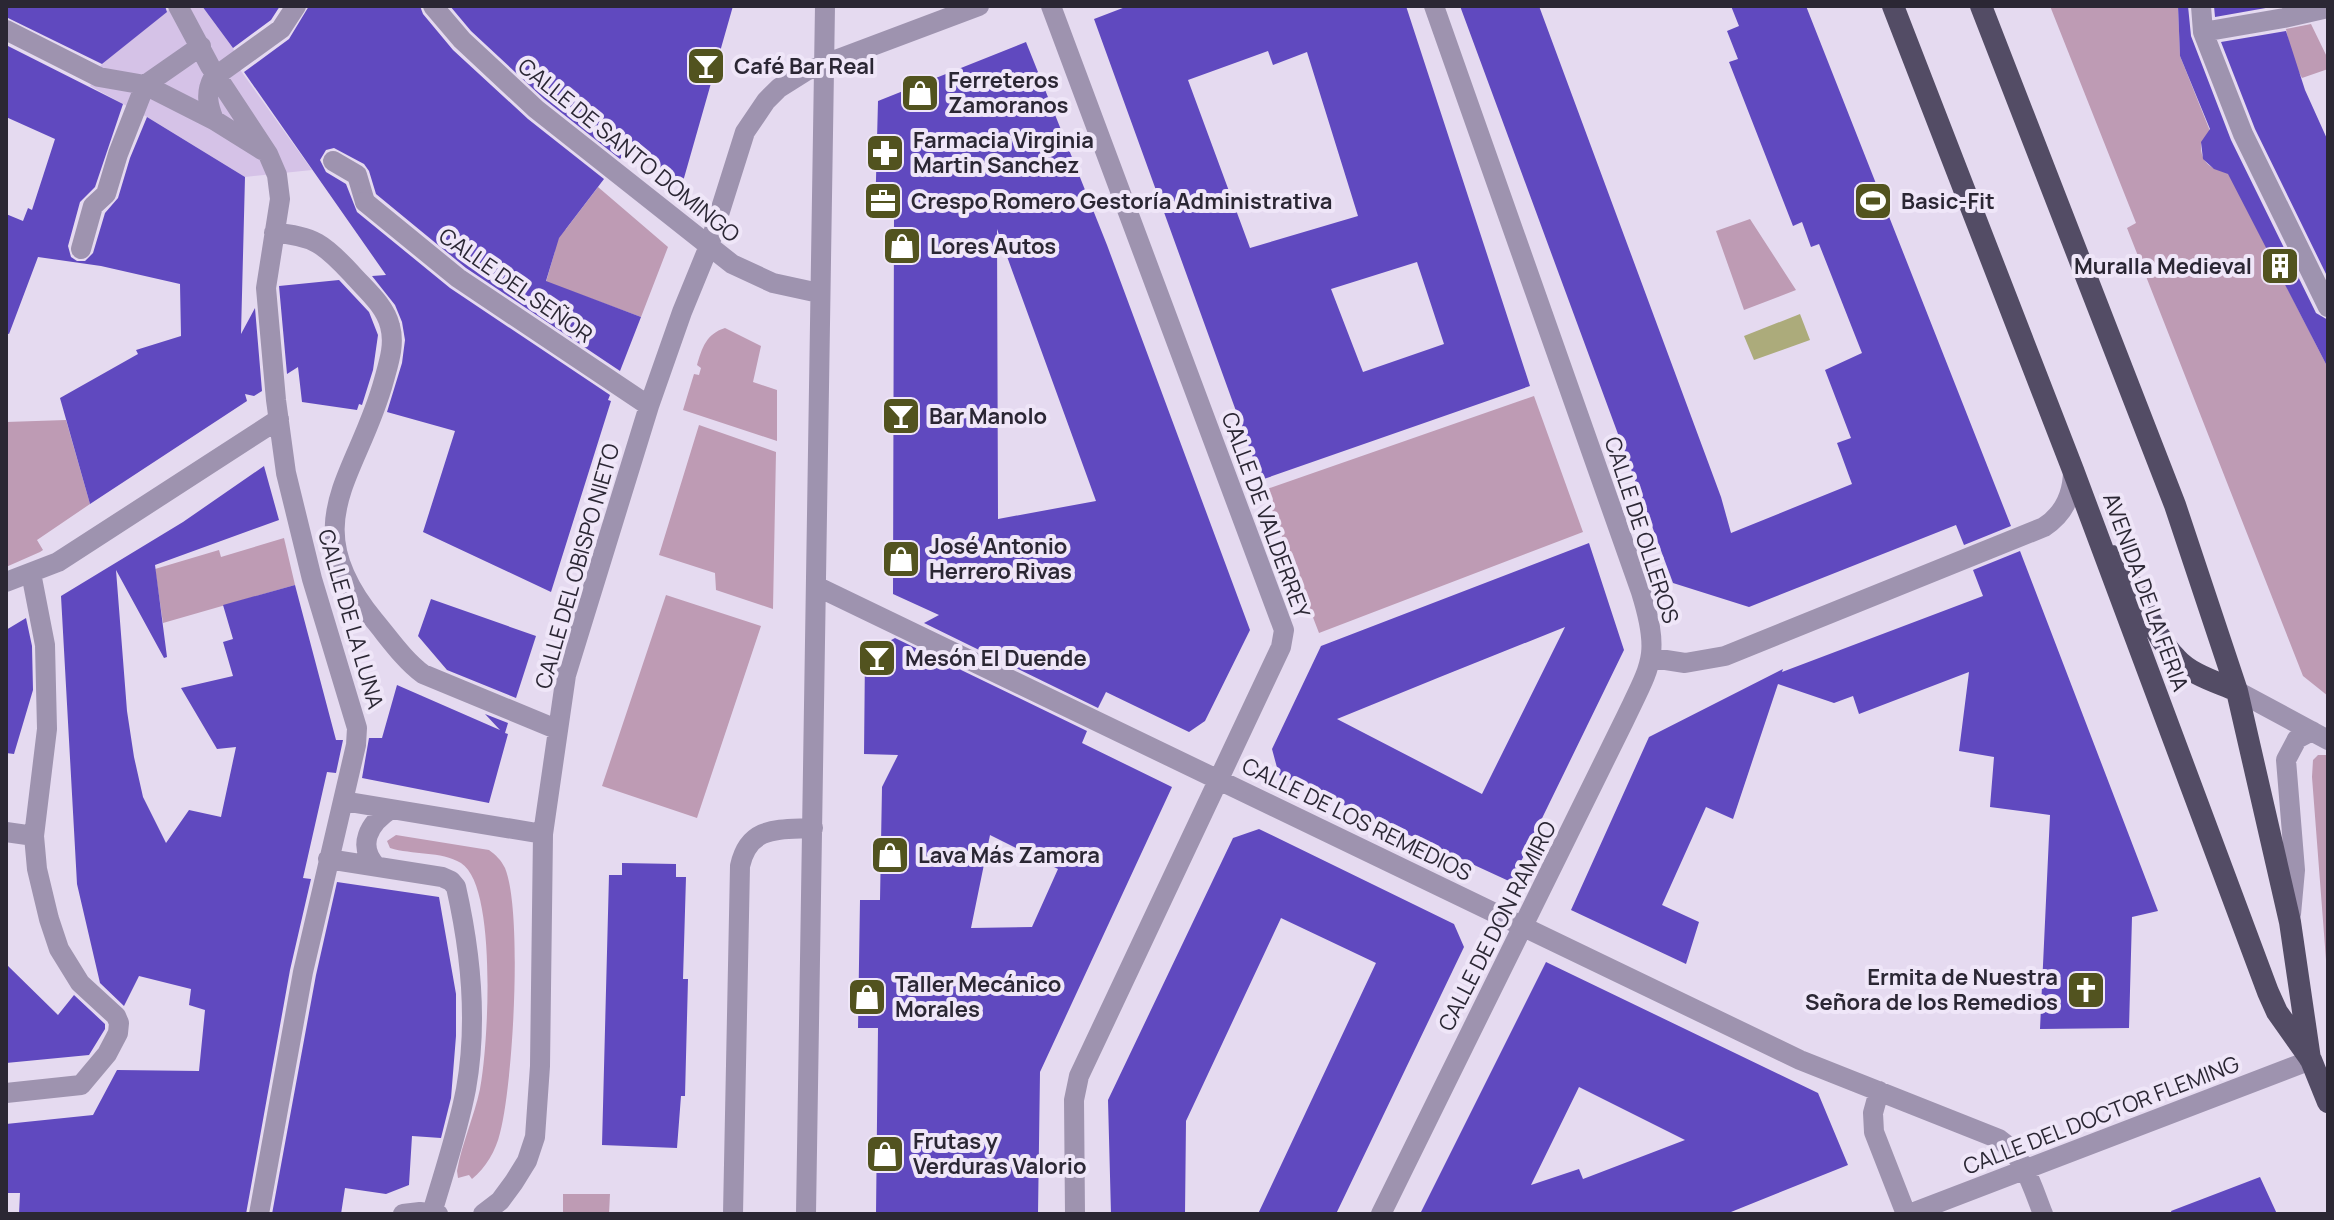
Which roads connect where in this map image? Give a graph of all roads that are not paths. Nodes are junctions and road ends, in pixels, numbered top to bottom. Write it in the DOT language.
graph roads {
  1 [pos="178,6"];
  2 [pos="296,6"];
  3 [pos="433,6"];
  4 [pos="825,6"];
  5 [pos="979,6"];
  6 [pos="1051,6"];
  7 [pos="1434,6"];
  8 [pos="1893,6"];
  9 [pos="1981,6"];
  10 [pos="2201,6"];
  11 [pos="2328,8"];
  12 [pos="6,30"];
  13 [pos="2203,32"];
  14 [pos="201,46"];
  15 [pos="823,64"];
  16 [pos="216,75"];
  17 [pos="145,85"];
  18 [pos="214,120"];
  19 [pos="333,161"];
  20 [pos="274,167"];
  21 [pos="274,233"];
  22 [pos="709,246"];
  23 [pos="81,249"];
  24 [pos="819,293"];
  25 [pos="2328,307"];
  26 [pos="649,406"];
  27 [pos="279,419"];
  28 [pos="2073,470"];
  29 [pos="2100,543"];
  30 [pos="31,573"];
  31 [pos="6,582"];
  32 [pos="816,586"];
  33 [pos="1653,658"];
  34 [pos="2237,691"];
  35 [pos="556,729"];
  36 [pos="2320,736"];
  37 [pos="1219,779"];
  38 [pos="343,801"];
  39 [pos="391,809"];
  40 [pos="813,828"];
  41 [pos="6,832"];
  42 [pos="543,834"];
  43 [pos="34,836"];
  44 [pos="328,859"];
  45 [pos="377,867"];
  46 [pos="2290,922"];
  47 [pos="1523,926"];
  48 [pos="2311,1060"];
  49 [pos="1879,1091"];
  50 [pos="6,1093"];
  51 [pos="2328,1102"];
  52 [pos="2025,1170"];
  53 [pos="259,1214"];
  54 [pos="403,1214"];
  55 [pos="435,1214"];
  56 [pos="483,1214"];
  57 [pos="733,1214"];
  58 [pos="806,1214"];
  59 [pos="1075,1214"];
  60 [pos="1381,1214"];
  61 [pos="1908,1214"];
  62 [pos="2043,1214"];
  1 -- 14 [label="street"];
  2 -- 16 [label="street"];
  3 -- 22 [label="street, CALLE DE SANTO DOMINGO"];
  4 -- 15 [label="street"];
  5 -- 15 [label="street, CALLE DEL OBISPO NIETO"];
  6 -- 37 [label="street, CALLE DE VALDERREY"];
  7 -- 33 [label="street, CALLE DE OLLEROS"];
  8 -- 28 [label="highway, AVENIDA DE LA FERIA"];
  9 -- 34 [label="highway"];
  10 -- 13 [label="street"];
  11 -- 13 [label="street"];
  12 -- 17 [label="street"];
  13 -- 25 [label="street"];
  14 -- 16 [label="street"];
  14 -- 17 [label="street"];
  15 -- 22 [label="street, CALLE DEL OBISPO NIETO"];
  15 -- 24 [label="street"];
  16 -- 18 [label="street"];
  16 -- 20 [label="street"];
  17 -- 18 [label="street"];
  17 -- 23 [label="street"];
  18 -- 20 [label="street"];
  19 -- 26 [label="street, CALLE DEL SEÑOR"];
  20 -- 21 [label="street, CALLE DE LA LUNA"];
  21 -- 27 [label="street, CALLE DE LA LUNA"];
  21 -- 35 [label="street"];
  22 -- 24 [label="street, CALLE DE SANTO DOMINGO"];
  22 -- 26 [label="street, CALLE DEL OBISPO NIETO"];
  24 -- 32 [label="street"];
  26 -- 35 [label="street, CALLE DEL OBISPO NIETO"];
  27 -- 30 [label="street"];
  27 -- 38 [label="street, CALLE DE LA LUNA"];
  28 -- 29 [label="highway, AVENIDA DE LA FERIA"];
  28 -- 33 [label="street, CALLE DE OLLEROS"];
  29 -- 34 [label="highway"];
  29 -- 48 [label="highway, AVENIDA DE LA FERIA"];
  30 -- 31 [label="street"];
  30 -- 43 [label="street"];
  32 -- 37 [label="street, CALLE DE LOS REMEDIOS"];
  32 -- 40 [label="street"];
  33 -- 47 [label="street, CALLE DE DON RAMIRO"];
  34 -- 36 [label="street"];
  34 -- 46 [label="highway"];
  35 -- 42 [label="street, CALLE DEL OBISPO NIETO"];
  36 -- 46 [label="street"];
  37 -- 47 [label="street, CALLE DE LOS REMEDIOS"];
  37 -- 59 [label="street, CALLE DE VALDERREY"];
  38 -- 39 [label="street"];
  38 -- 44 [label="street, CALLE DE LA LUNA"];
  39 -- 42 [label="street"];
  39 -- 45 [label="street"];
  40 -- 57 [label="street"];
  40 -- 58 [label="street"];
  41 -- 43 [label="street"];
  42 -- 56 [label="street, CALLE DEL OBISPO NIETO"];
  43 -- 50 [label="street"];
  44 -- 45 [label="street"];
  44 -- 53 [label="street, CALLE DE LA LUNA"];
  45 -- 55 [label="street"];
  46 -- 48 [label="highway"];
  47 -- 49 [label="street, CALLE DE LOS REMEDIOS"];
  47 -- 60 [label="street, CALLE DE DON RAMIRO"];
  48 -- 51 [label="highway"];
  48 -- 52 [label="street, CALLE DEL DOCTOR FLEMING"];
  49 -- 52 [label="street, CALLE DE LOS REMEDIOS"];
  49 -- 61 [label="street"];
  52 -- 61 [label="street, CALLE DEL DOCTOR FLEMING"];
  52 -- 62 [label="street, CALLE DE LOS REMEDIOS"];
  54 -- 55 [label="street"];
}
